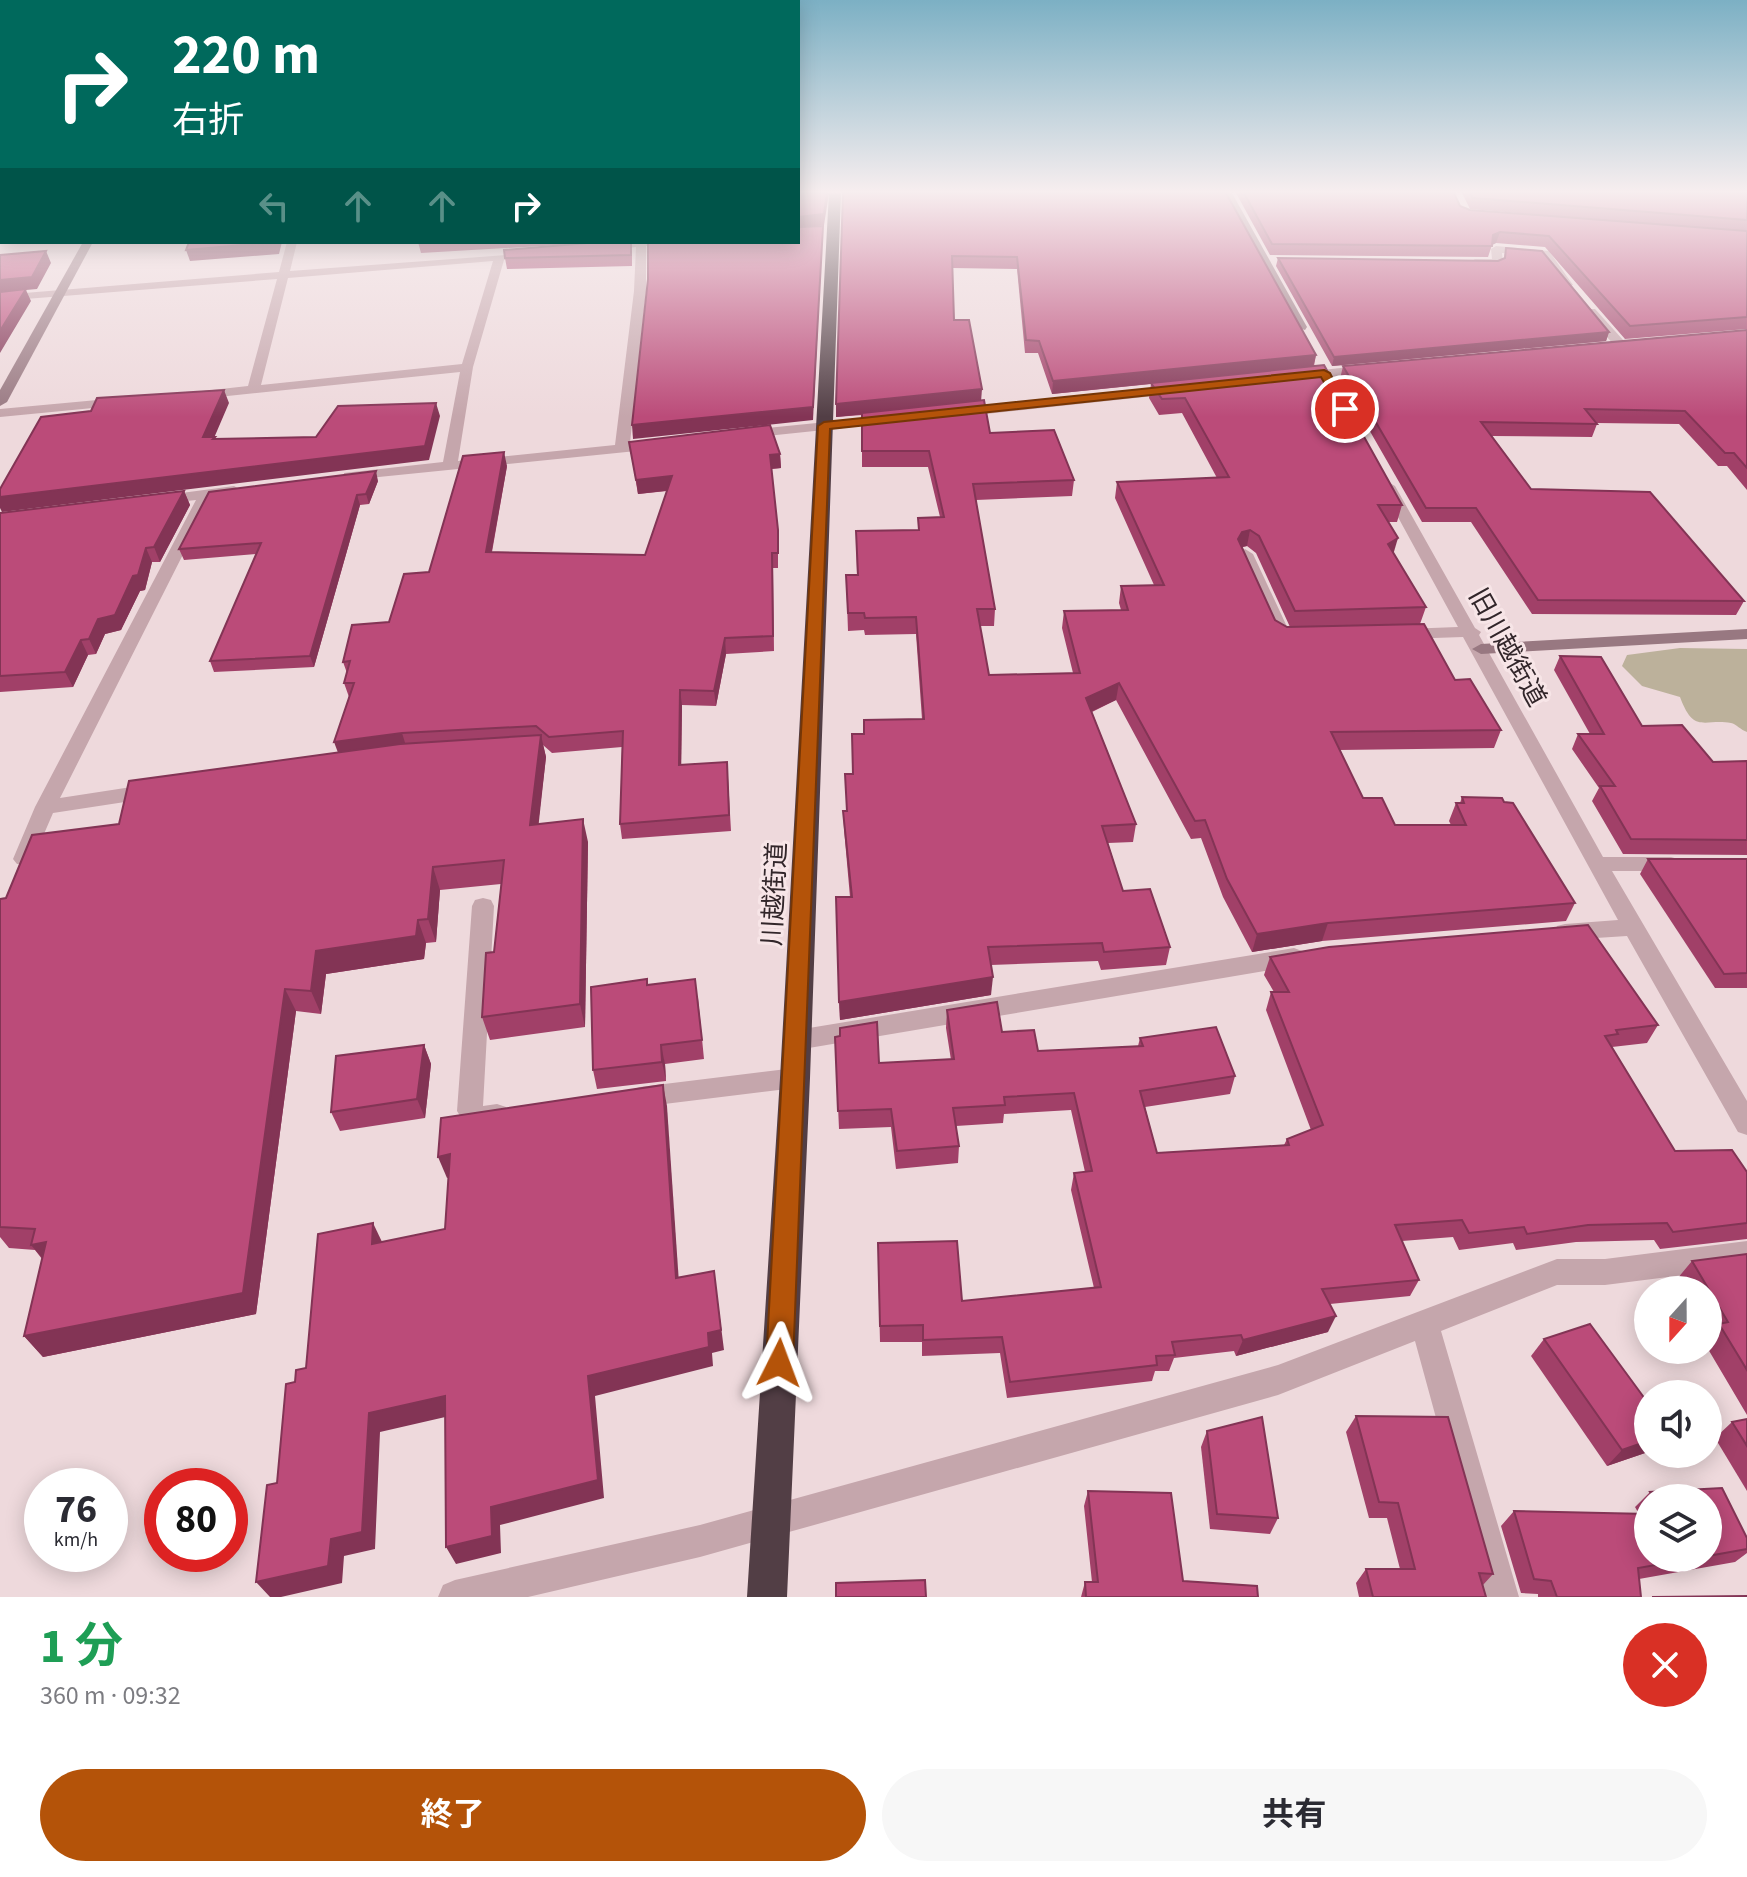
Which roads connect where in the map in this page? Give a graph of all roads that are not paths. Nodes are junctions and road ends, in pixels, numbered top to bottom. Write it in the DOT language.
graph roads {
  1 [pos="73,268"];
  2 [pos="286,268"];
  3 [pos="379,268"];
  4 [pos="496,268"];
  5 [pos="640,268"];
  6 [pos="826,268"];
  7 [pos="1270,268"];
  8 [pos="1556,268"];
  9 [pos="284,275"];
  10 [pos="59,293"];
  11 [pos="1576,295"];
  12 [pos="0,298"];
  13 [pos="1585,306"];
  14 [pos="1304,333"];
  15 [pos="1635,343"];
  16 [pos="1620,344"];
  17 [pos="1604,346"];
  18 [pos="467,367"];
  19 [pos="1388,367"];
  20 [pos="1322,368"];
  21 [pos="1294,377"];
  22 [pos="1188,389"];
  23 [pos="253,390"];
  24 [pos="183,396"];
  25 [pos="1337,396"];
  26 [pos="137,401"];
  27 [pos="0,402"];
  28 [pos="0,413"];
  29 [pos="940,414"];
  30 [pos="909,417"];
  31 [pos="824,426"];
  32 [pos="731,436"];
  33 [pos="669,443"];
  34 [pos="622,448"];
  35 [pos="450,465"];
  36 [pos="1382,473"];
  37 [pos="337,477"];
  38 [pos="250,488"];
  39 [pos="206,494"];
  40 [pos="142,502"];
  41 [pos="1245,554"];
  42 [pos="1393,634"];
  43 [pos="1747,634"];
  44 [pos="1314,635"];
  45 [pos="1476,641"];
  46 [pos="170,789"];
  47 [pos="45,807"];
  48 [pos="1597,864"];
  49 [pos="1687,864"];
  50 [pos="17,878"];
  51 [pos="483,906"];
  52 [pos="1632,927"];
  53 [pos="1540,934"];
  54 [pos="1322,953"];
  55 [pos="797,1040"];
  56 [pos="795,1078"];
  57 [pos="622,1099"];
  58 [pos="527,1111"];
  59 [pos="1747,1124"];
  60 [pos="1747,1254"];
  61 [pos="1425,1326"];
  62 [pos="770,1521"];
  63 [pos="455,1597"];
  64 [pos="767,1597"];
  65 [pos="1502,1597"];
  1 -- 10 [label="street"];
  2 -- 9 [label="street"];
  3 -- 9 [label="street"];
  4 -- 18 [label="street"];
  5 -- 34 [label="street"];
  6 -- 31 [label="highway, 川越街道"];
  7 -- 14 [label="street"];
  8 -- 11 [label="street"];
  9 -- 10 [label="street"];
  9 -- 23 [label="street"];
  10 -- 12 [label="street"];
  10 -- 27 [label="street"];
  13 -- 16 [label="street"];
  15 -- 16 [label="street"];
  16 -- 17 [label="street"];
  18 -- 23 [label="street"];
  18 -- 35 [label="street"];
  19 -- 20 [label="street"];
  20 -- 21 [label="street"];
  20 -- 25 [label="street"];
  22 -- 29 [label="street"];
  23 -- 24 [label="street"];
  26 -- 28 [label="street"];
  30 -- 31 [label="street"];
  31 -- 32 [label="street"];
  31 -- 55 [label="highway, 川越街道"];
  33 -- 34 [label="street"];
  34 -- 35 [label="street"];
  35 -- 37 [label="street"];
  36 -- 45 [label="street, 旧川越街道"];
  38 -- 39 [label="street"];
  39 -- 40 [label="street"];
  39 -- 47 [label="street"];
  41 -- 44 [label="street"];
  42 -- 45 [label="street"];
  43 -- 45 [label="street"];
  45 -- 48 [label="street, 旧川越街道"];
  46 -- 47 [label="street"];
  47 -- 50 [label="street"];
  48 -- 49 [label="street"];
  48 -- 52 [label="street, 旧川越街道"];
  51 -- 58 [label="street"];
  52 -- 53 [label="street"];
  52 -- 59 [label="street, 旧川越街道"];
  54 -- 55 [label="street"];
  55 -- 56 [label="highway, 川越街道"];
  56 -- 57 [label="street"];
  56 -- 62 [label="highway, 川越街道"];
  60 -- 61 [label="street"];
  61 -- 62 [label="street"];
  61 -- 65 [label="street"];
  62 -- 63 [label="street"];
  62 -- 64 [label="highway, 川越街道"];
}
